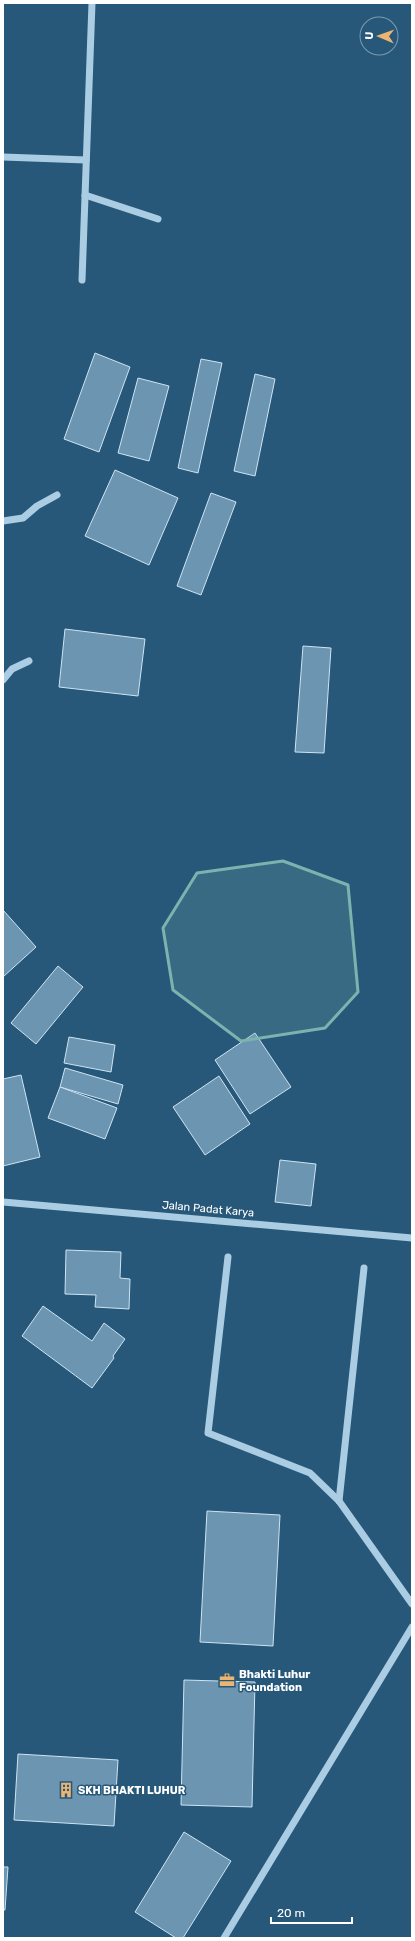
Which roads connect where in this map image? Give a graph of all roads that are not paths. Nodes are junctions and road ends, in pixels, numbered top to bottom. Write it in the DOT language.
graph roads {
  1 [pos="92,3"];
  2 [pos="3,157"];
  3 [pos="86,160"];
  4 [pos="85,195"];
  5 [pos="158,219"];
  6 [pos="82,280"];
  7 [pos="57,495"];
  8 [pos="3,521"];
  9 [pos="29,662"];
  10 [pos="3,680"];
  11 [pos="3,1202"];
  12 [pos="412,1238"];
  13 [pos="228,1257"];
  14 [pos="364,1268"];
  15 [pos="339,1501"];
  16 [pos="412,1604"];
  17 [pos="412,1627"];
  18 [pos="224,1938"];
  1 -- 3 [label="street"];
  2 -- 3 [label="street"];
  3 -- 4 [label="street"];
  4 -- 5 [label="street"];
  4 -- 6 [label="street"];
  7 -- 8 [label="street"];
  9 -- 10 [label="street"];
  11 -- 12 [label="street, Jalan Padat Karya"];
  13 -- 15 [label="street"];
  14 -- 15 [label="street"];
  15 -- 16 [label="street"];
  17 -- 18 [label="street"];
}
